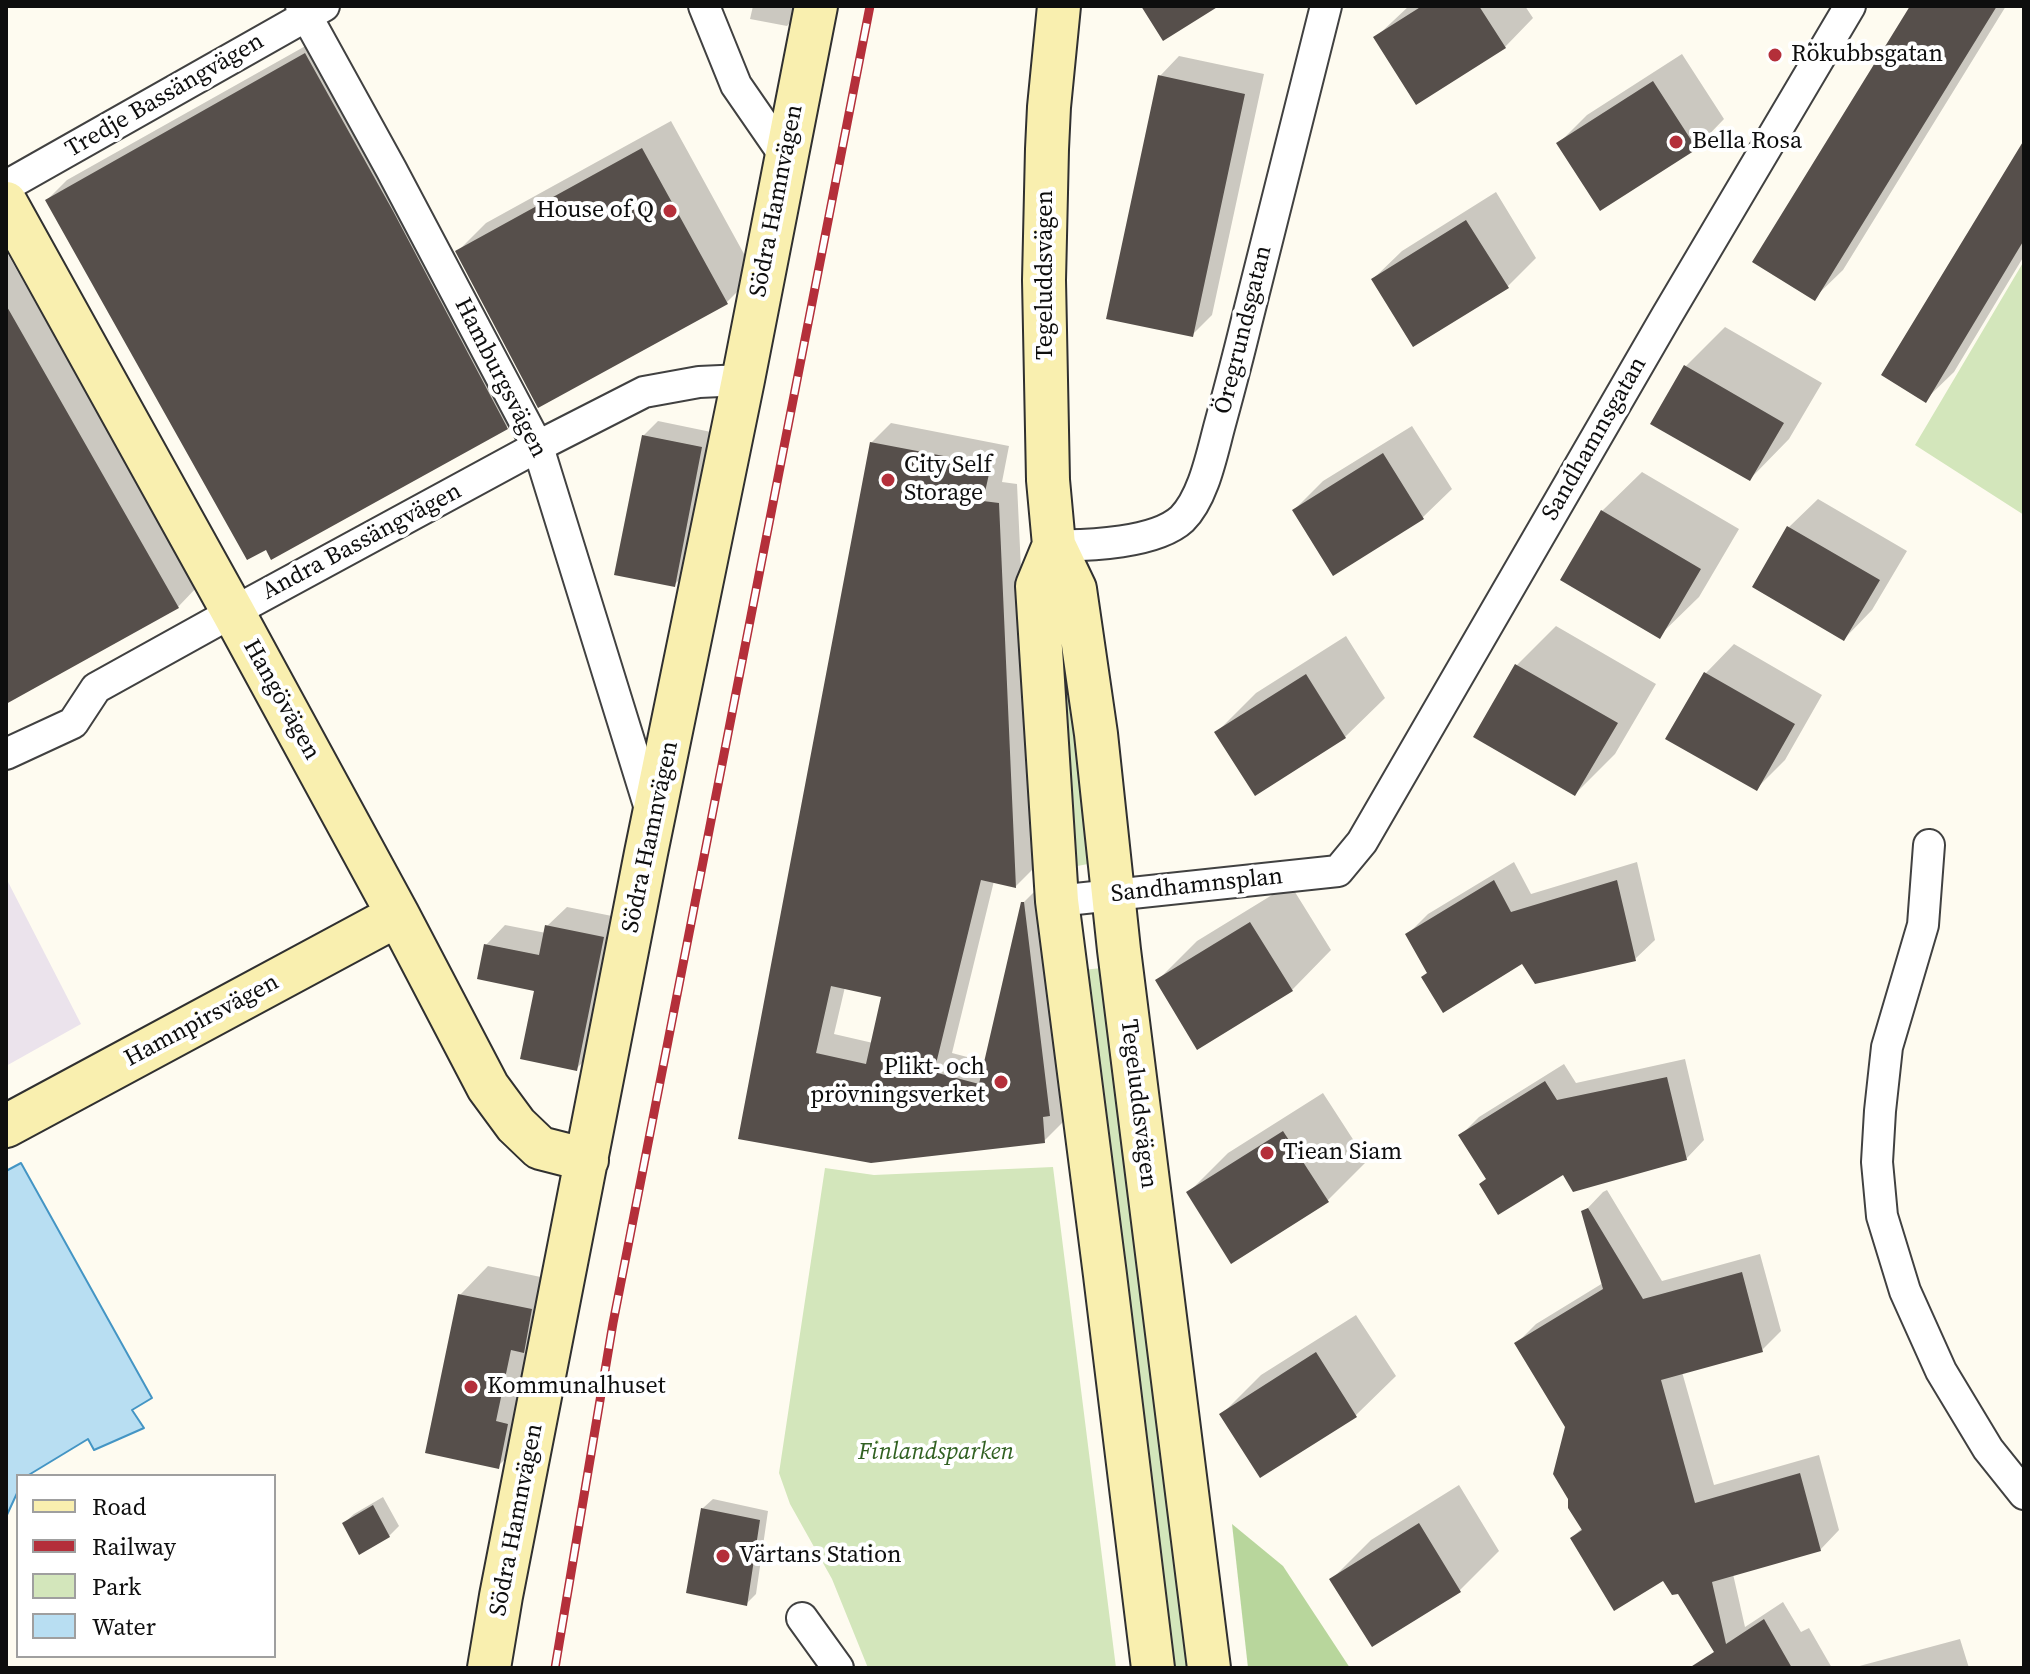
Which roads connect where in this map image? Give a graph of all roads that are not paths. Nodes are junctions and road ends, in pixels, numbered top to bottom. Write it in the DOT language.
graph roads {
  1 [pos="704,6"];
  2 [pos="816,6"];
  3 [pos="1059,6"];
  4 [pos="1326,6"];
  5 [pos="1850,6"];
  6 [pos="310,9"];
  7 [pos="785,156"];
  8 [pos="6,186"];
  9 [pos="6,203"];
  10 [pos="743,380"];
  11 [pos="538,447"];
  12 [pos="1054,545"];
  13 [pos="233,612"];
  14 [pos="6,754"];
  15 [pos="654,821"];
  16 [pos="1929,845"];
  17 [pos="1338,871"];
  18 [pos="1113,895"];
  19 [pos="1057,901"];
  20 [pos="398,915"];
  21 [pos="6,1126"];
  22 [pos="587,1160"];
  23 [pos="2024,1494"];
  24 [pos="802,1618"];
  25 [pos="489,1668"];
  26 [pos="838,1668"];
  27 [pos="1153,1668"];
  28 [pos="1209,1668"];
  1 -- 7 [label="street"];
  2 -- 7 [label="main road, Södra Hamnvägen"];
  3 -- 12 [label="main road, Tegeluddsvägen"];
  4 -- 12 [label="street, Öregrundsgatan"];
  5 -- 17 [label="street, Sandhamnsgatan"];
  6 -- 8 [label="street, Tredje Bassängvägen"];
  6 -- 11 [label="street, Hamburgsvägen"];
  7 -- 10 [label="main road, Södra Hamnvägen"];
  9 -- 13 [label="main road, Hangövägen"];
  10 -- 11 [label="street, Andra Bassängvägen"];
  10 -- 15 [label="main road, Södra Hamnvägen"];
  11 -- 13 [label="street, Andra Bassängvägen"];
  11 -- 15 [label="street, Hamburgsvägen"];
  12 -- 18 [label="main road, Tegeluddsvägen"];
  12 -- 19 [label="main road, Tegeluddsvägen"];
  13 -- 14 [label="street, Andra Bassängvägen"];
  13 -- 20 [label="main road, Hangövägen"];
  15 -- 22 [label="main road, Södra Hamnvägen"];
  16 -- 23 [label="street"];
  17 -- 18 [label="street, Sandhamnsplan"];
  18 -- 19 [label="street, Sandhamnsplan"];
  18 -- 28 [label="main road, Tegeluddsvägen"];
  19 -- 27 [label="main road, Tegeluddsvägen"];
  20 -- 21 [label="main road, Hamnpirsvägen"];
  20 -- 22 [label="main road, Hangövägen"];
  22 -- 25 [label="main road, Södra Hamnvägen"];
  24 -- 26 [label="street"];
}
